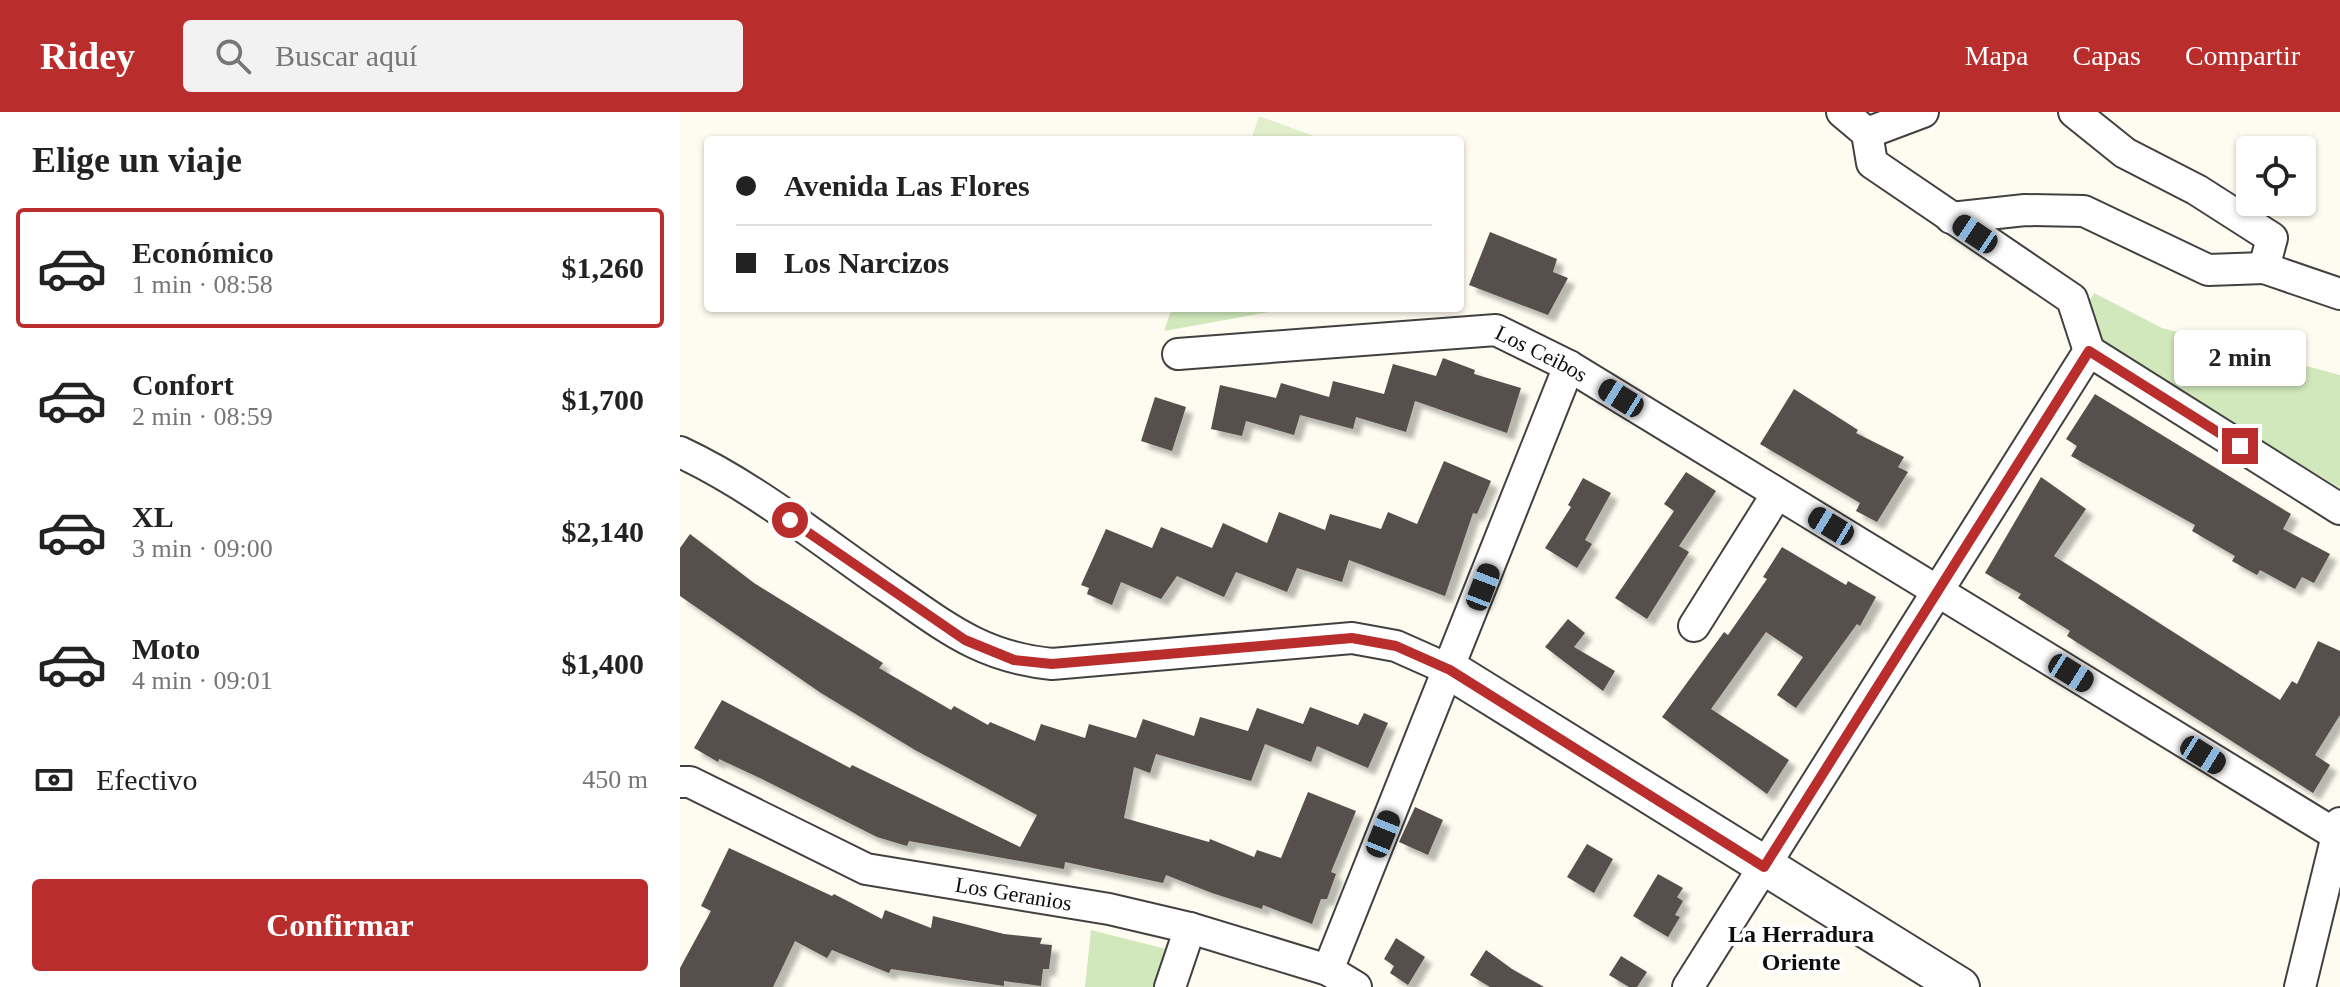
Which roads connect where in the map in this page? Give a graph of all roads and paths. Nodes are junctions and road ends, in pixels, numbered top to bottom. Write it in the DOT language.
graph roads {
  1 [pos="1842,112"];
  2 [pos="1923,112"];
  3 [pos="2074,112"];
  4 [pos="1867,133"];
  5 [pos="1951,218"];
  6 [pos="2264,268"];
  7 [pos="2340,294"];
  8 [pos="2089,351"];
  9 [pos="1178,354"];
  10 [pos="1569,366"];
  11 [pos="680,452"];
  12 [pos="1777,494"];
  13 [pos="2340,509"];
  14 [pos="1938,590"];
  15 [pos="1694,626"];
  16 [pos="1450,670"];
  17 [pos="680,782"];
  18 [pos="2339,833"];
  19 [pos="1764,867"];
  20 [pos="1190,928"];
  21 [pos="1328,970"];
  22 [pos="1170,987"];
  23 [pos="1356,987"];
  24 [pos="1688,987"];
  25 [pos="1960,987"];
  26 [pos="2300,987"];
  1 -- 4 [label="street"];
  2 -- 4 [label="street"];
  3 -- 6 [label="street"];
  4 -- 5 [label="street"];
  5 -- 6 [label="street"];
  5 -- 8 [label="street"];
  6 -- 7 [label="street"];
  8 -- 13 [label="street"];
  8 -- 14 [label="street"];
  9 -- 10 [label="street, Los Ceibos"];
  10 -- 12 [label="street, Los Ceibos"];
  10 -- 16 [label="street"];
  11 -- 16 [label="street"];
  12 -- 14 [label="street, Los Ceibos"];
  12 -- 15 [label="street"];
  14 -- 18 [label="street, Los Ceibos"];
  14 -- 19 [label="street"];
  16 -- 19 [label="street"];
  16 -- 21 [label="street"];
  17 -- 20 [label="street, Los Geranios"];
  18 -- 26 [label="street"];
  19 -- 24 [label="street"];
  19 -- 25 [label="street"];
  20 -- 21 [label="street, Los Geranios"];
  20 -- 22 [label="street"];
  21 -- 23 [label="street, Los Geranios"];
}
